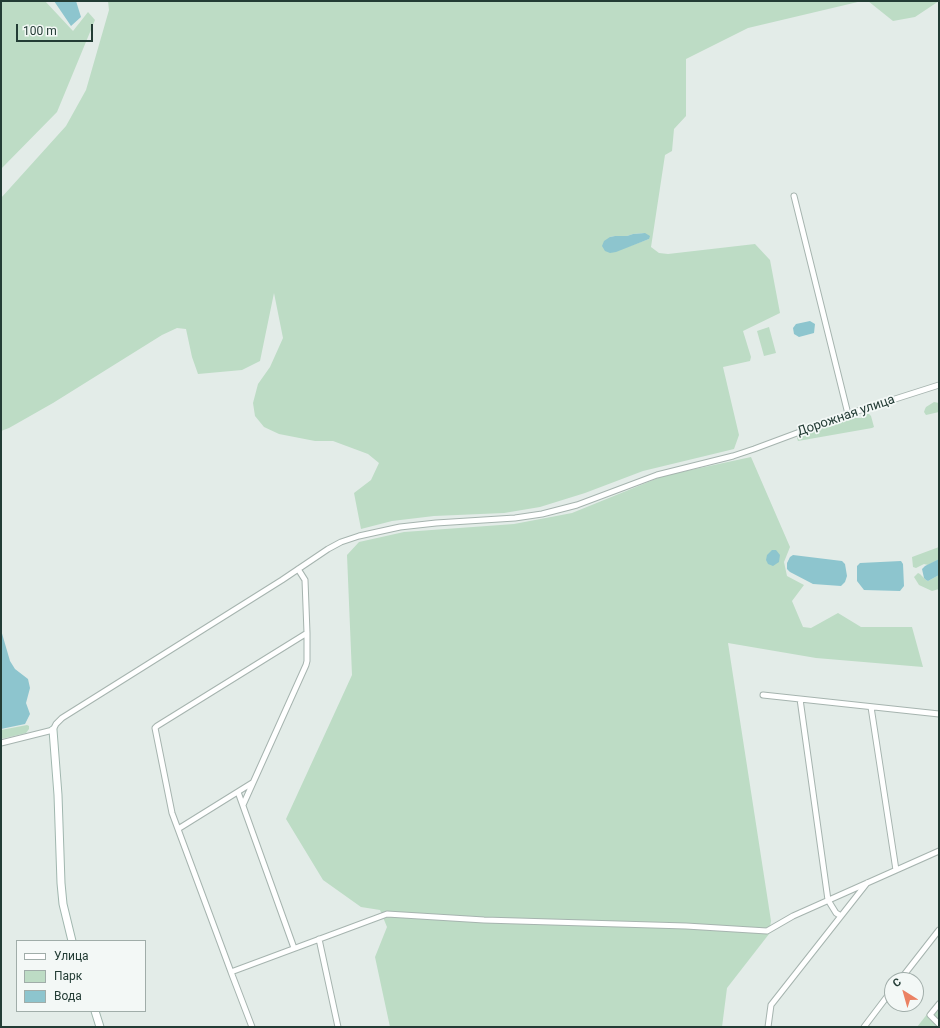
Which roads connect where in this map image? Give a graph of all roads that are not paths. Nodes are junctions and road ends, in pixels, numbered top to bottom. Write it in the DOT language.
graph roads {
  1 [pos="794,196"];
  2 [pos="939,385"];
  3 [pos="848,414"];
  4 [pos="298,569"];
  5 [pos="307,632"];
  6 [pos="763,695"];
  7 [pos="800,699"];
  8 [pos="871,707"];
  9 [pos="939,714"];
  10 [pos="53,730"];
  11 [pos="1,743"];
  12 [pos="253,783"];
  13 [pos="238,792"];
  14 [pos="243,805"];
  15 [pos="178,828"];
  16 [pos="939,851"];
  17 [pos="896,870"];
  18 [pos="867,883"];
  19 [pos="828,900"];
  20 [pos="841,916"];
  21 [pos="939,930"];
  22 [pos="319,939"];
  23 [pos="72,940"];
  24 [pos="294,948"];
  25 [pos="231,972"];
  26 [pos="906,972"];
  27 [pos="884,1001"];
  28 [pos="939,1004"];
  29 [pos="95,1012"];
  30 [pos="939,1024"];
  31 [pos="100,1027"];
  32 [pos="252,1027"];
  33 [pos="338,1027"];
  34 [pos="768,1027"];
  35 [pos="864,1027"];
  1 -- 3 [label="street"];
  2 -- 3 [label="street, Дорожная улица"];
  3 -- 4 [label="street, Дорожная улица"];
  4 -- 5 [label="street"];
  4 -- 10 [label="street, Дорожная улица"];
  5 -- 12 [label="street"];
  5 -- 15 [label="street"];
  6 -- 7 [label="street"];
  7 -- 8 [label="street"];
  7 -- 19 [label="street"];
  8 -- 9 [label="street"];
  8 -- 17 [label="street"];
  10 -- 11 [label="street"];
  10 -- 23 [label="street"];
  12 -- 13 [label="street"];
  12 -- 14 [label="street"];
  13 -- 14 [label="street"];
  13 -- 15 [label="street"];
  14 -- 24 [label="street"];
  15 -- 25 [label="street"];
  16 -- 17 [label="street"];
  17 -- 18 [label="street"];
  18 -- 19 [label="street"];
  18 -- 20 [label="street"];
  19 -- 20 [label="street"];
  19 -- 22 [label="street"];
  20 -- 34 [label="street"];
  21 -- 26 [label="street"];
  22 -- 24 [label="street"];
  22 -- 33 [label="street"];
  24 -- 25 [label="street"];
  25 -- 32 [label="street"];
  27 -- 35 [label="street"];
  28 -- 30 [label="street"];
  29 -- 31 [label="street"];
}
